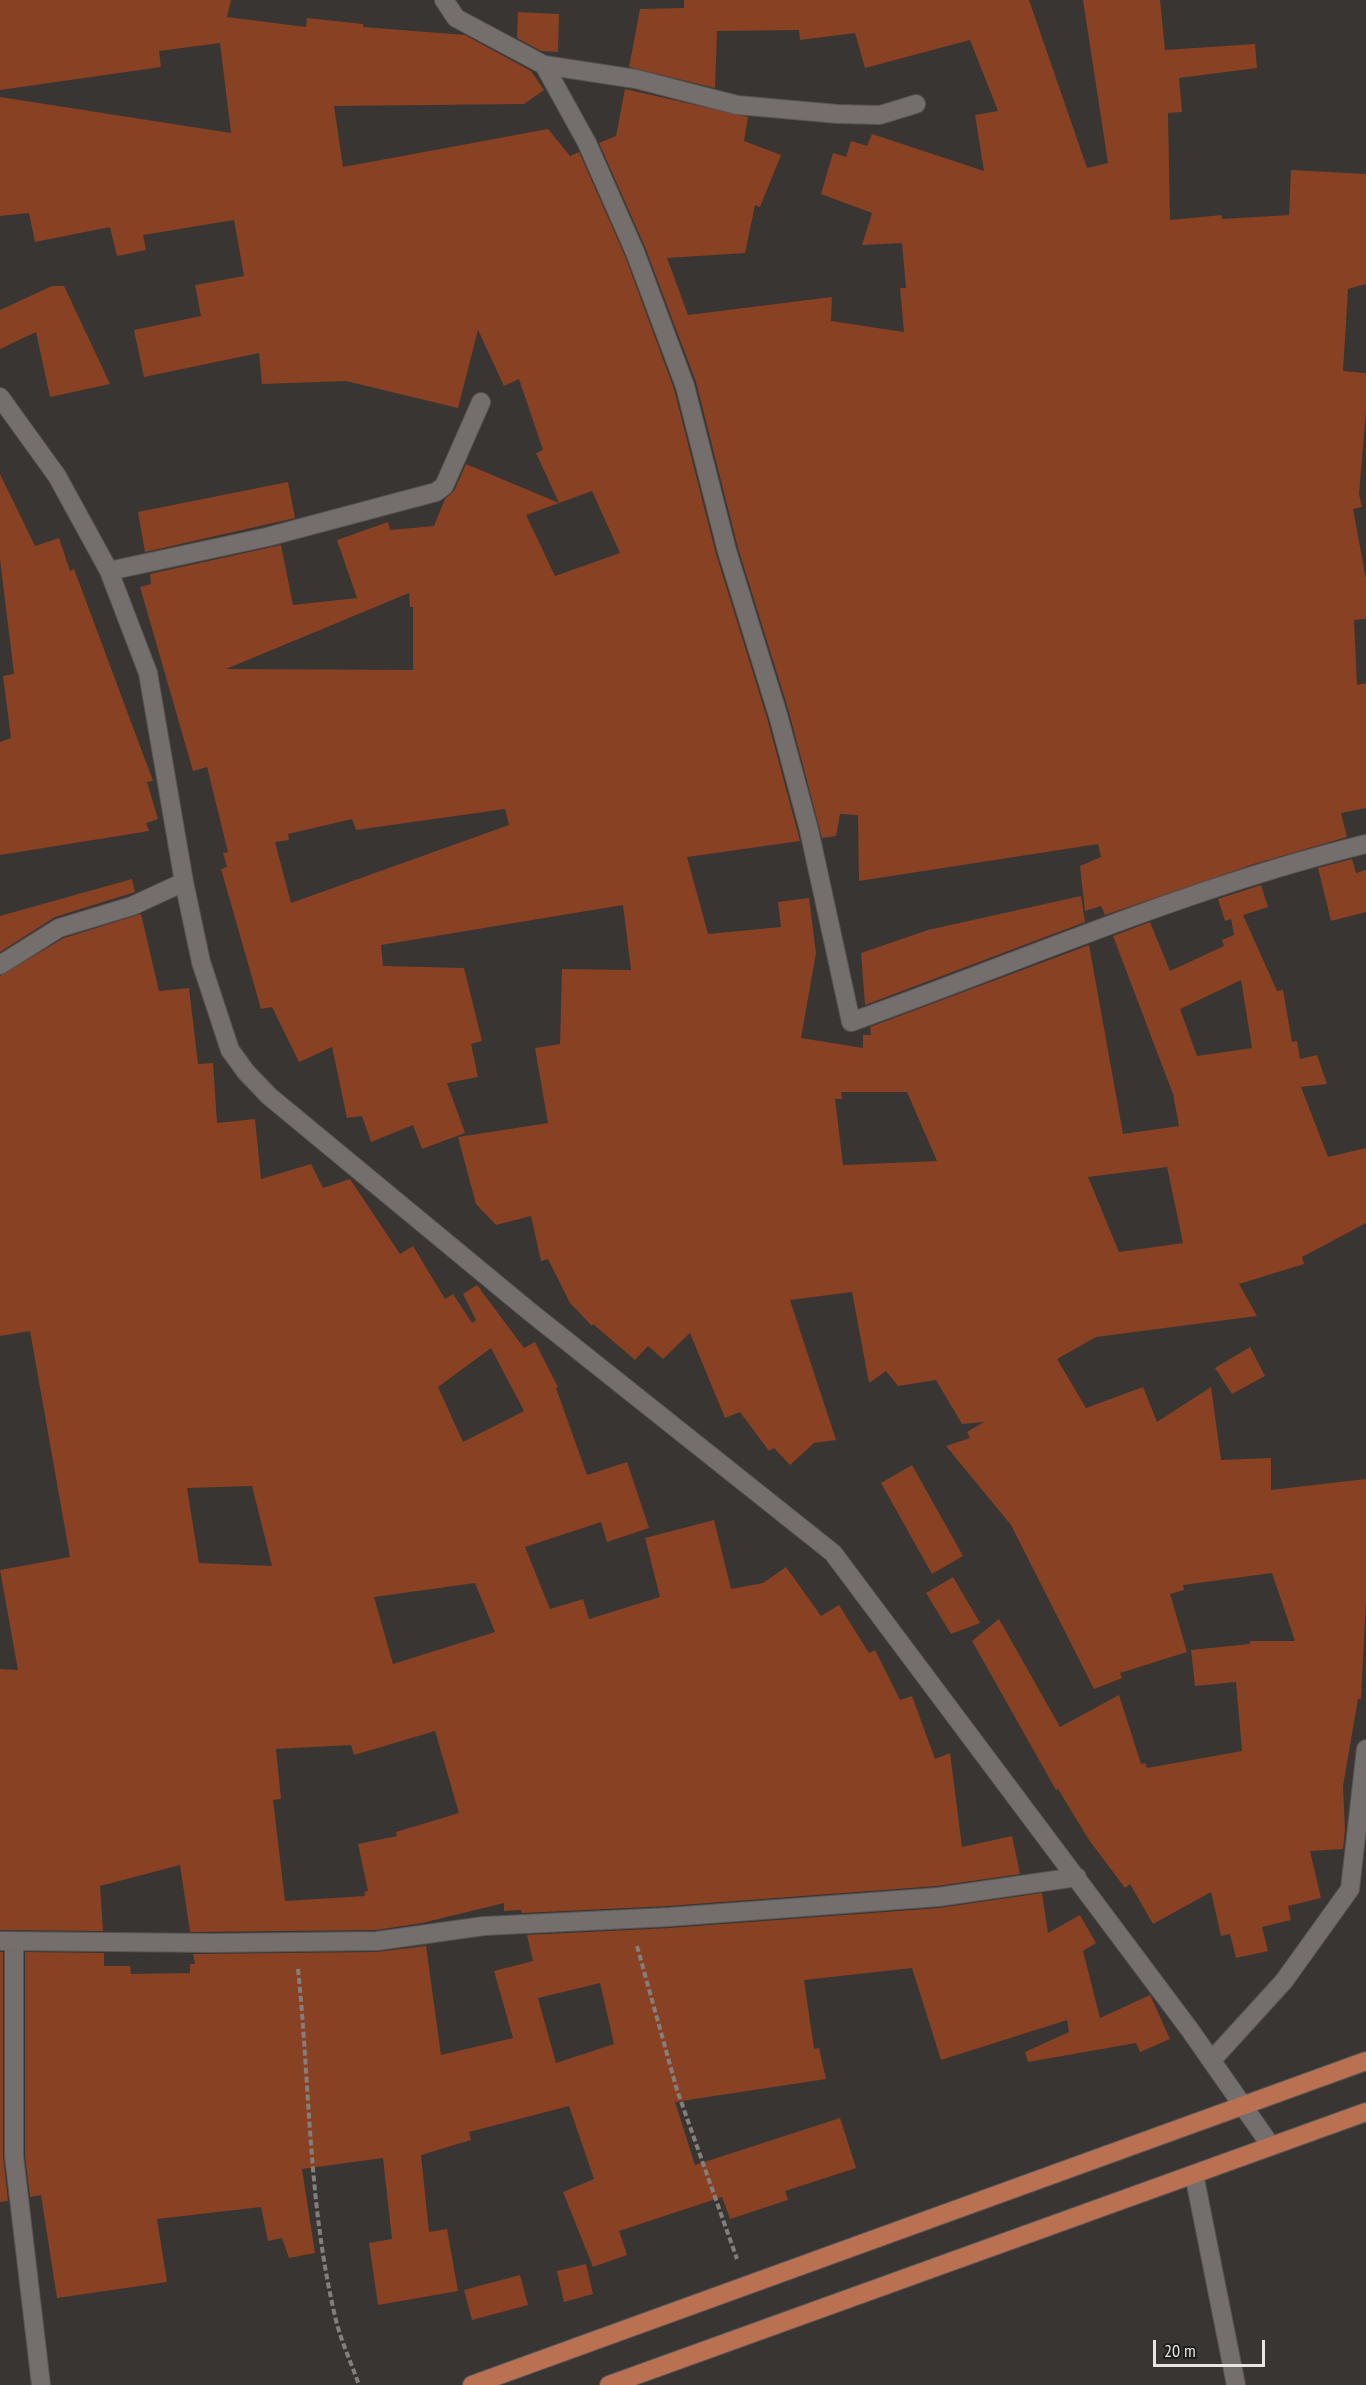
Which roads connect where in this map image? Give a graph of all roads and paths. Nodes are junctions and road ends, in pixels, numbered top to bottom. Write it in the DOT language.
graph roads {
  1 [pos="444,0"];
  2 [pos="544,64"];
  3 [pos="916,104"];
  4 [pos="0,397"];
  5 [pos="482,402"];
  6 [pos="109,571"];
  7 [pos="1366,844"];
  8 [pos="184,882"];
  9 [pos="0,965"];
  10 [pos="1366,1749"];
  11 [pos="1077,1877"];
  12 [pos="630,1919"];
  13 [pos="7,1942"];
  14 [pos="296,1942"];
  15 [pos="1212,2060"];
  16 [pos="1366,2061"];
  17 [pos="1242,2104"];
  18 [pos="1366,2112"];
  19 [pos="1270,2146"];
  20 [pos="1194,2174"];
  21 [pos="746,2286"];
  22 [pos="41,2385"];
  23 [pos="359,2385"];
  24 [pos="472,2385"];
  25 [pos="609,2385"];
  26 [pos="1236,2385"];
  1 -- 2 [label="street"];
  2 -- 3 [label="street"];
  2 -- 7 [label="street"];
  4 -- 6 [label="street"];
  5 -- 6 [label="street"];
  6 -- 8 [label="street"];
  8 -- 9 [label="street"];
  8 -- 11 [label="street"];
  10 -- 15 [label="street"];
  11 -- 12 [label="street"];
  11 -- 15 [label="street"];
  12 -- 14 [label="street"];
  12 -- 21 [label="path"];
  13 -- 14 [label="street"];
  13 -- 22 [label="street"];
  14 -- 23 [label="path"];
  15 -- 17 [label="street"];
  16 -- 17 [label="main road"];
  17 -- 19 [label="street"];
  17 -- 21 [label="main road"];
  18 -- 19 [label="main road"];
  19 -- 20 [label="main road"];
  20 -- 25 [label="main road"];
  20 -- 26 [label="street"];
  21 -- 24 [label="main road"];
}
